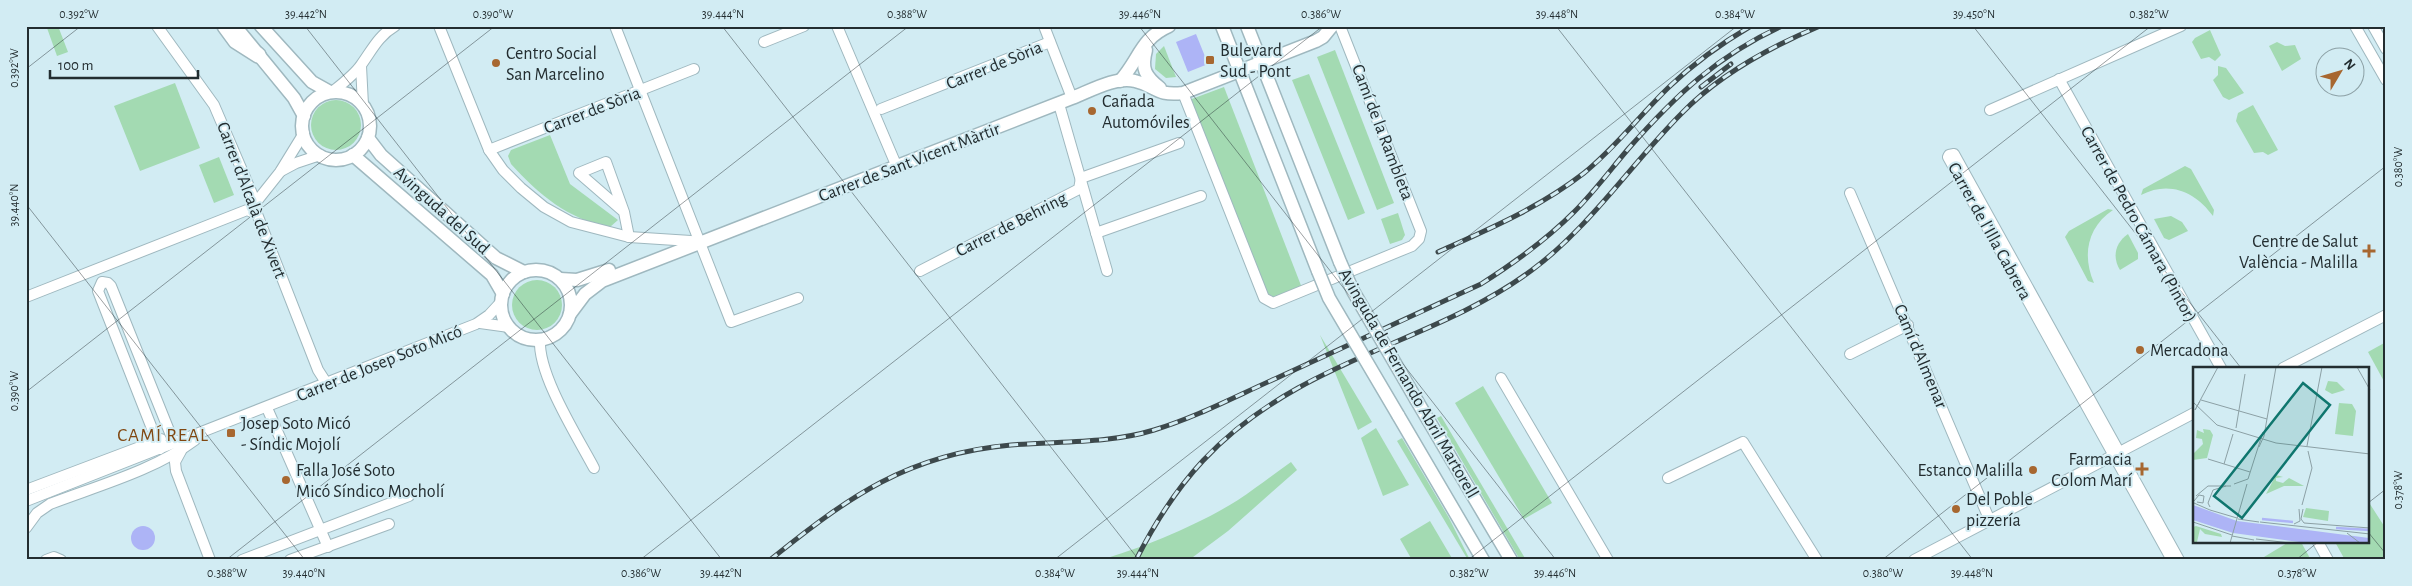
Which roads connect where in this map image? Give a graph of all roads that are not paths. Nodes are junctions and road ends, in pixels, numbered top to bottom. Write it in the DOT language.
graph roads {
  1 [pos="157,26"];
  2 [pos="225,26"];
  3 [pos="235,26"];
  4 [pos="260,26"];
  5 [pos="395,26"];
  6 [pos="439,26"];
  7 [pos="615,26"];
  8 [pos="837,26"];
  9 [pos="1044,26"];
  10 [pos="1169,26"];
  11 [pos="1222,26"];
  12 [pos="1247,26"];
  13 [pos="1332,26"];
  14 [pos="1340,26"];
  15 [pos="2181,26"];
  16 [pos="798,27"];
  17 [pos="2374,27"];
  18 [pos="1154,31"];
  19 [pos="2358,31"];
  20 [pos="764,42"];
  21 [pos="1050,42"];
  22 [pos="2386,49"];
  23 [pos="258,55"];
  24 [pos="1262,63"];
  25 [pos="361,66"];
  26 [pos="694,69"];
  27 [pos="1240,72"];
  28 [pos="2059,79"];
  29 [pos="2386,80"];
  30 [pos="1120,81"];
  31 [pos="640,90"];
  32 [pos="331,92"];
  33 [pos="1183,93"];
  34 [pos="1167,94"];
  35 [pos="1072,98"];
  36 [pos="1060,104"];
  37 [pos="363,105"];
  38 [pos="881,110"];
  39 [pos="1990,110"];
  40 [pos="304,116"];
  41 [pos="304,134"];
  42 [pos="368,138"];
  43 [pos="1179,143"];
  44 [pos="489,150"];
  45 [pos="320,155"];
  46 [pos="353,155"];
  47 [pos="897,167"];
  48 [pos="280,172"];
  49 [pos="1080,178"];
  50 [pos="1850,193"];
  51 [pos="1201,196"];
  52 [pos="253,209"];
  53 [pos="624,212"];
  54 [pos="1096,233"];
  55 [pos="629,237"];
  56 [pos="695,242"];
  57 [pos="920,271"];
  58 [pos="94,272"];
  59 [pos="524,272"];
  60 [pos="1107,272"];
  61 [pos="560,279"];
  62 [pos="111,286"];
  63 [pos="98,291"];
  64 [pos="26,297"];
  65 [pos="502,298"];
  66 [pos="798,298"];
  67 [pos="570,314"];
  68 [pos="2386,315"];
  69 [pos="480,322"];
  70 [pos="1908,326"];
  71 [pos="509,327"];
  72 [pos="540,340"];
  73 [pos="1850,354"];
  74 [pos="2220,367"];
  75 [pos="2284,367"];
  76 [pos="1501,378"];
  77 [pos="327,384"];
  78 [pos="267,408"];
  79 [pos="2193,414"];
  80 [pos="158,444"];
  81 [pos="178,446"];
  82 [pos="2117,454"];
  83 [pos="594,468"];
  84 [pos="1668,478"];
  85 [pos="26,490"];
  86 [pos="409,496"];
  87 [pos="26,500"];
  88 [pos="1990,520"];
  89 [pos="389,524"];
  90 [pos="26,528"];
  91 [pos="321,530"];
  92 [pos="2319,544"];
  93 [pos="328,547"];
  94 [pos="46,560"];
  95 [pos="61,560"];
  96 [pos="210,560"];
  97 [pos="242,560"];
  98 [pos="290,560"];
  99 [pos="1483,560"];
  100 [pos="1511,560"];
  101 [pos="1608,560"];
  102 [pos="1817,560"];
  103 [pos="1914,560"];
  104 [pos="2172,560"];
  105 [pos="2180,560"];
  106 [pos="2328,560"];
  1 -- 52 [label="street, Carrer d'Alcalà de Xivert"];
  2 -- 23 [label="highway"];
  3 -- 23 [label="main road"];
  4 -- 32 [label="main road"];
  5 -- 25 [label="street"];
  6 -- 44 [label="street"];
  7 -- 31 [label="street"];
  8 -- 47 [label="street"];
  9 -- 21 [label="street"];
  10 -- 18 [label="main road"];
  11 -- 27 [label="main road, Avinguda de Fernando Abril Martorell"];
  12 -- 24 [label="main road, Avinguda de Fernando Abril Martorell"];
  13 -- 24 [label="main road, Carrer de Sant Vicent Màrtir"];
  14 -- 33 [label="street, Camí de la Rambleta"];
  15 -- 28 [label="street"];
  16 -- 20 [label="street"];
  17 -- 19 [label="street"];
  17 -- 22 [label="street"];
  18 -- 30 [label="main road"];
  18 -- 34 [label="main road"];
  19 -- 29 [label="street"];
  21 -- 35 [label="street"];
  21 -- 38 [label="street, Carrer de Sòria"];
  23 -- 40 [label="main road"];
  24 -- 27 [label="main road, Carrer de Sant Vicent Màrtir"];
  24 -- 100 [label="main road, Avinguda de Fernando Abril Martorell, bridge"];
  25 -- 32 [label="street"];
  25 -- 37 [label="street"];
  26 -- 31 [label="street, Carrer de Sòria"];
  27 -- 33 [label="main road, Carrer de Sant Vicent Màrtir"];
  27 -- 99 [label="main road, Avinguda de Fernando Abril Martorell, bridge"];
  28 -- 39 [label="street"];
  28 -- 74 [label="street, Carrer de Pedro Cámara (Pintor)"];
  30 -- 34 [label="main road, Carrer de Sant Vicent Màrtir"];
  30 -- 35 [label="main road, Carrer de Sant Vicent Màrtir"];
  31 -- 44 [label="street, Carrer de Sòria"];
  31 -- 56 [label="street"];
  32 -- 37 [label="main road"];
  32 -- 40 [label="main road"];
  33 -- 34 [label="main road, Carrer de Sant Vicent Màrtir"];
  35 -- 36 [label="main road, Carrer de Sant Vicent Màrtir"];
  36 -- 47 [label="main road, Carrer de Sant Vicent Màrtir"];
  36 -- 49 [label="street"];
  37 -- 42 [label="main road"];
  40 -- 41 [label="main road"];
  41 -- 45 [label="main road"];
  41 -- 48 [label="street"];
  42 -- 46 [label="main road"];
  42 -- 59 [label="main road, Avinguda del Sud"];
  43 -- 49 [label="street, Carrer de Behring"];
  44 -- 55 [label="street"];
  45 -- 46 [label="main road"];
  45 -- 48 [label="street"];
  46 -- 65 [label="main road, Avinguda del Sud"];
  47 -- 56 [label="main road, Carrer de Sant Vicent Màrtir"];
  48 -- 52 [label="street"];
  49 -- 54 [label="street"];
  49 -- 57 [label="street, Carrer de Behring"];
  50 -- 70 [label="street, Camí d'Almenar"];
  51 -- 54 [label="street"];
  52 -- 58 [label="street"];
  52 -- 77 [label="street, Carrer d'Alcalà de Xivert"];
  53 -- 53 [label="street"];
  53 -- 55 [label="street"];
  54 -- 60 [label="street"];
  55 -- 56 [label="street"];
  56 -- 61 [label="main road, Carrer de Sant Vicent Màrtir"];
  56 -- 66 [label="street"];
  56 -- 67 [label="main road, Carrer de Sant Vicent Màrtir"];
  58 -- 62 [label="street"];
  58 -- 63 [label="street"];
  58 -- 64 [label="street"];
  59 -- 61 [label="main road"];
  59 -- 65 [label="main road"];
  61 -- 67 [label="main road"];
  62 -- 63 [label="street"];
  62 -- 81 [label="street"];
  63 -- 80 [label="street"];
  65 -- 69 [label="street, Carrer de Josep Soto Micó"];
  65 -- 71 [label="main road"];
  67 -- 72 [label="main road"];
  68 -- 75 [label="street"];
  69 -- 71 [label="street, Carrer de Josep Soto Micó"];
  69 -- 77 [label="street, Carrer de Josep Soto Micó"];
  70 -- 73 [label="street"];
  70 -- 88 [label="street, Camí d'Almenar"];
  71 -- 72 [label="main road"];
  72 -- 83 [label="street"];
  76 -- 101 [label="street"];
  77 -- 78 [label="street, Carrer de Josep Soto Micó"];
  78 -- 81 [label="street, Carrer de Josep Soto Micó"];
  78 -- 91 [label="street"];
  79 -- 82 [label="street"];
  80 -- 81 [label="street"];
  80 -- 85 [label="street"];
  80 -- 87 [label="street"];
  81 -- 90 [label="street, Carrer de Josep Soto Micó"];
  81 -- 96 [label="street"];
  82 -- 82 [label="street, Carrer de l'Illa Cabrera"];
  82 -- 88 [label="street"];
  82 -- 104 [label="street, Carrer de l'Illa Cabrera"];
  82 -- 105 [label="street, Carrer de l'Illa Cabrera"];
  84 -- 102 [label="street"];
  86 -- 91 [label="street"];
  88 -- 103 [label="street"];
  89 -- 93 [label="street"];
  91 -- 93 [label="street"];
  91 -- 97 [label="street"];
  92 -- 106 [label="street"];
  93 -- 98 [label="street"];
  94 -- 95 [label="street"];
}
